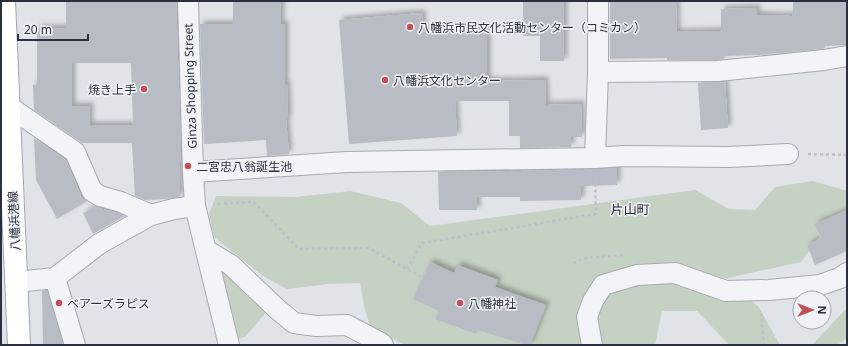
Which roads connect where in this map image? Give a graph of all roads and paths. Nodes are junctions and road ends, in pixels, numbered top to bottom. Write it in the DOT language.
graph roads {
  1 [pos="4,1"];
  2 [pos="188,1"];
  3 [pos="598,1"];
  4 [pos="847,56"];
  5 [pos="598,72"];
  6 [pos="5,103"];
  7 [pos="5,133"];
  8 [pos="788,154"];
  9 [pos="847,155"];
  10 [pos="595,158"];
  11 [pos="193,172"];
  12 [pos="195,206"];
  13 [pos="151,215"];
  14 [pos="206,250"];
  15 [pos="407,270"];
  16 [pos="847,273"];
  17 [pos="55,278"];
  18 [pos="423,278"];
  19 [pos="16,282"];
  20 [pos="759,290"];
  21 [pos="19,345"];
  22 [pos="75,345"];
  23 [pos="230,345"];
  24 [pos="383,345"];
  25 [pos="592,345"];
  26 [pos="764,345"];
  1 -- 6 [label="main road, 八幡浜港線"];
  2 -- 11 [label="street, Ginza Shopping Street"];
  3 -- 5 [label="street"];
  4 -- 5 [label="street"];
  5 -- 10 [label="street"];
  6 -- 7 [label="main road, 八幡浜港線"];
  6 -- 13 [label="street"];
  7 -- 19 [label="main road, 八幡浜港線"];
  8 -- 9 [label="path"];
  8 -- 10 [label="street"];
  10 -- 11 [label="street"];
  10 -- 15 [label="path"];
  11 -- 12 [label="street, Ginza Shopping Street"];
  12 -- 13 [label="street"];
  12 -- 14 [label="street, Ginza Shopping Street"];
  12 -- 15 [label="path"];
  13 -- 17 [label="street"];
  14 -- 23 [label="street, Ginza Shopping Street"];
  14 -- 24 [label="street"];
  15 -- 18 [label="path"];
  16 -- 20 [label="street"];
  17 -- 19 [label="street"];
  17 -- 22 [label="street"];
  19 -- 21 [label="main road, 八幡浜港線"];
  20 -- 25 [label="street"];
  20 -- 26 [label="path"];
}
